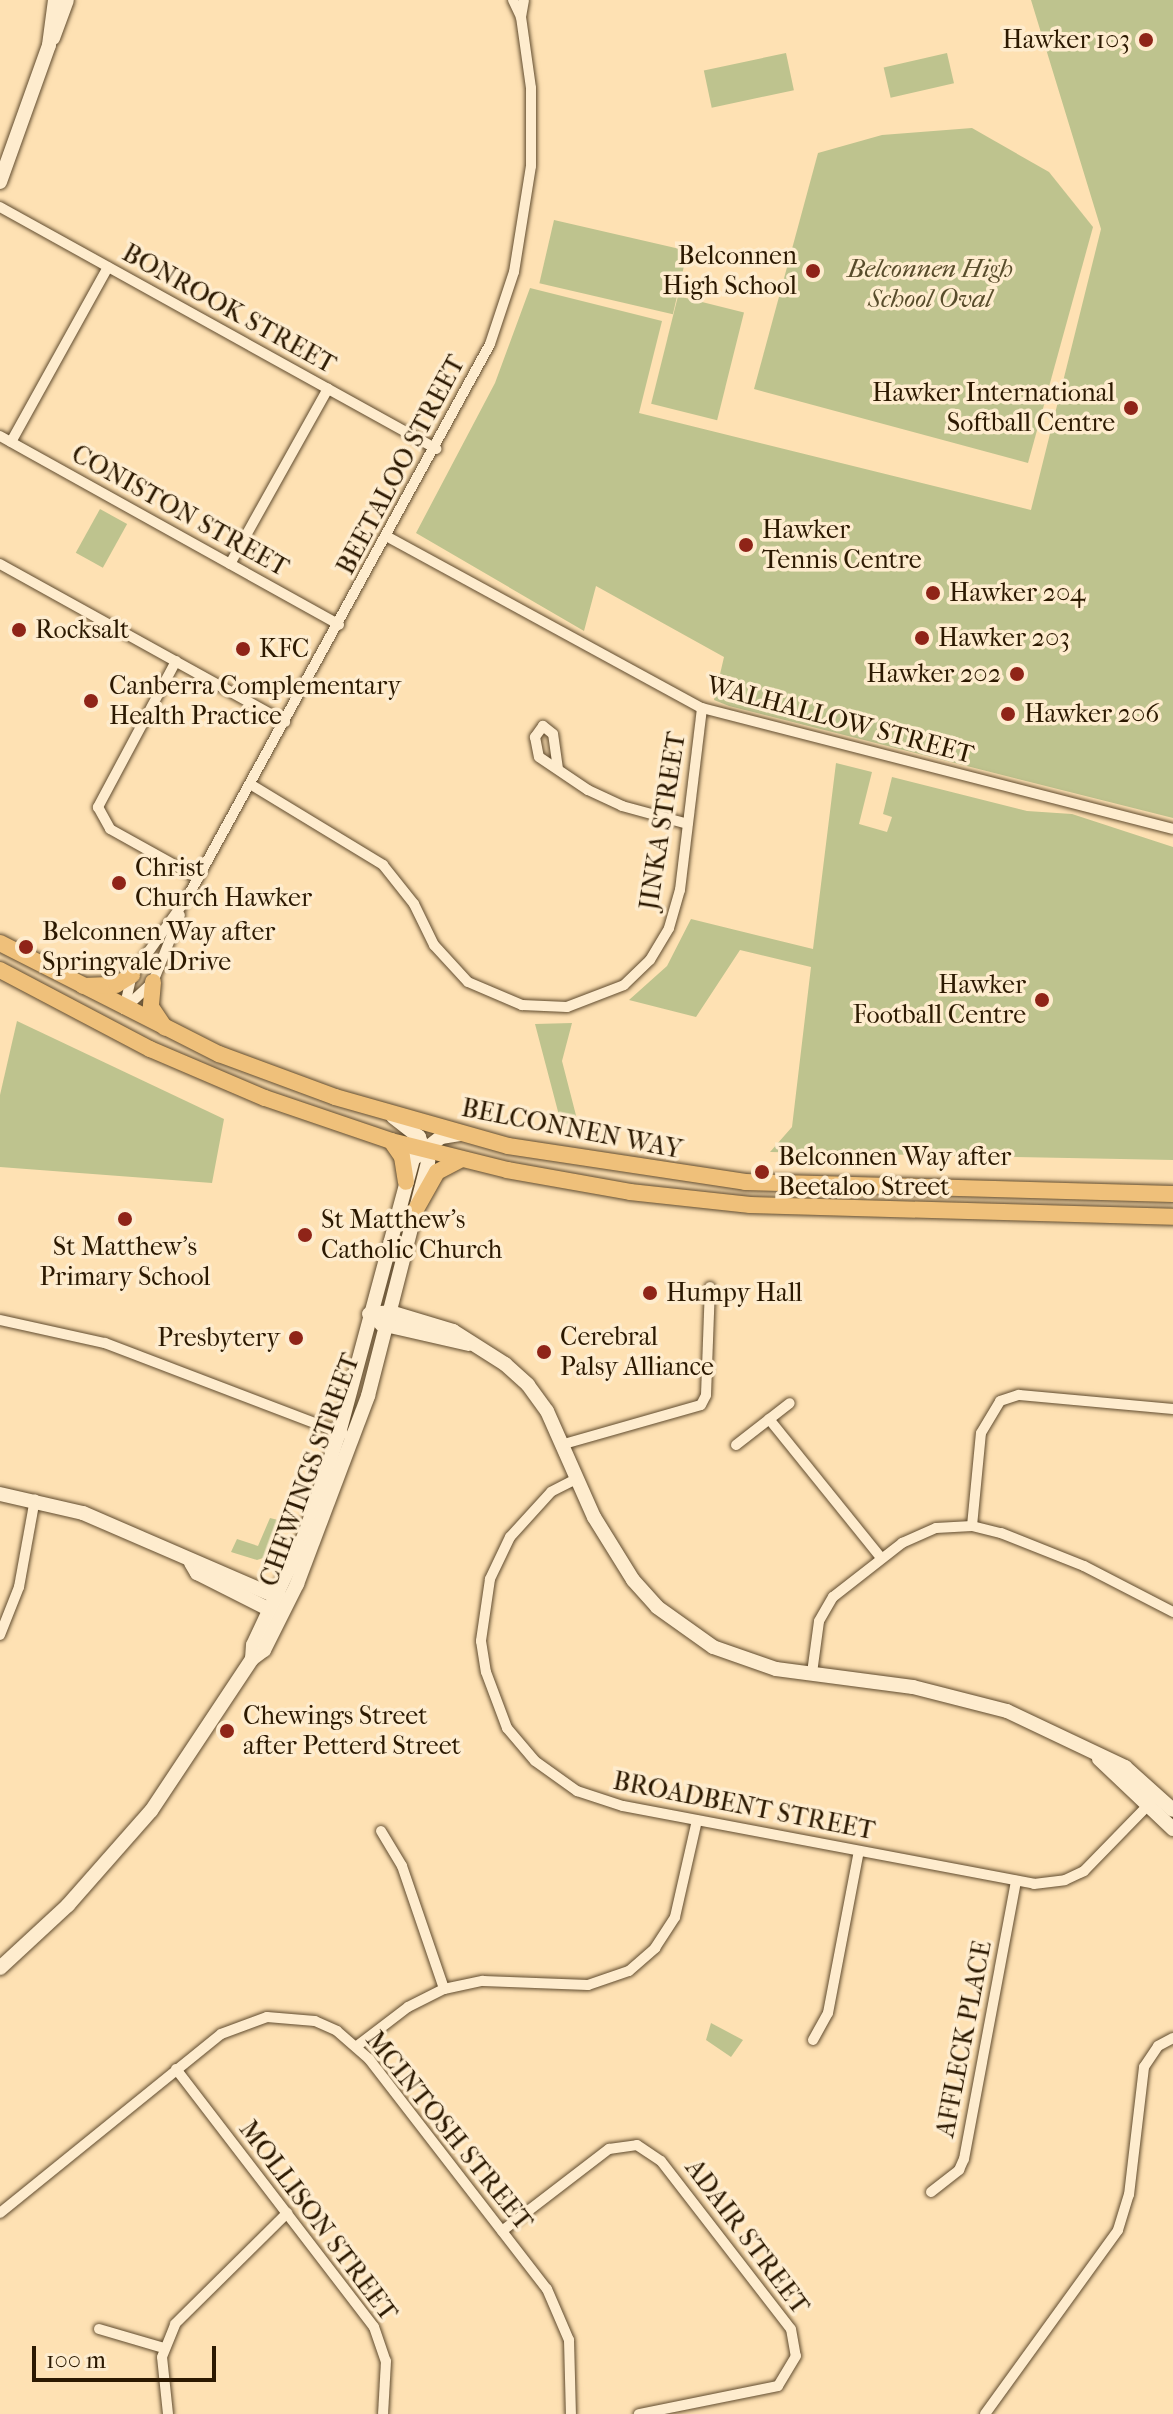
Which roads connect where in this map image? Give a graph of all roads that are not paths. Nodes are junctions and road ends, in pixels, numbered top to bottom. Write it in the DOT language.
graph roads {
  1 [pos="55,0"];
  2 [pos="67,0"];
  3 [pos="513,0"];
  4 [pos="524,0"];
  5 [pos="521,17"];
  6 [pos="49,45"];
  7 [pos="0,182"];
  8 [pos="0,207"];
  9 [pos="108,267"];
  10 [pos="328,389"];
  11 [pos="0,436"];
  12 [pos="11,442"];
  13 [pos="436,449"];
  14 [pos="388,537"];
  15 [pos="0,564"];
  16 [pos="230,564"];
  17 [pos="339,625"];
  18 [pos="176,661"];
  19 [pos="702,708"];
  20 [pos="285,722"];
  21 [pos="558,769"];
  22 [pos="250,784"];
  23 [pos="688,824"];
  24 [pos="1173,829"];
  25 [pos="198,878"];
  26 [pos="187,898"];
  27 [pos="0,943"];
  28 [pos="0,970"];
  29 [pos="132,975"];
  30 [pos="153,982"];
  31 [pos="77,986"];
  32 [pos="124,1009"];
  33 [pos="78,1013"];
  34 [pos="167,1030"];
  35 [pos="150,1049"];
  36 [pos="389,1114"];
  37 [pos="460,1134"];
  38 [pos="391,1141"];
  39 [pos="424,1149"];
  40 [pos="461,1159"];
  41 [pos="406,1182"];
  42 [pos="810,1185"];
  43 [pos="1173,1194"];
  44 [pos="810,1208"];
  45 [pos="415,1211"];
  46 [pos="1173,1217"];
  47 [pos="710,1287"];
  48 [pos="390,1312"];
  49 [pos="369,1314"];
  50 [pos="0,1320"];
  51 [pos="385,1329"];
  52 [pos="473,1345"];
  53 [pos="790,1403"];
  54 [pos="1173,1409"];
  55 [pos="769,1419"];
  56 [pos="346,1435"];
  57 [pos="564,1444"];
  58 [pos="736,1445"];
  59 [pos="578,1478"];
  60 [pos="0,1494"];
  61 [pos="35,1499"];
  62 [pos="972,1526"];
  63 [pos="881,1558"];
  64 [pos="279,1606"];
  65 [pos="1173,1612"];
  66 [pos="0,1635"];
  67 [pos="812,1673"];
  68 [pos="1153,1800"];
  69 [pos="1173,1810"];
  70 [pos="697,1820"];
  71 [pos="1173,1829"];
  72 [pos="381,1831"];
  73 [pos="859,1851"];
  74 [pos="1016,1881"];
  75 [pos="0,1968"];
  76 [pos="444,1989"];
  77 [pos="1173,2038"];
  78 [pos="813,2040"];
  79 [pos="357,2046"];
  80 [pos="176,2069"];
  81 [pos="931,2192"];
  82 [pos="0,2213"];
  83 [pos="287,2213"];
  84 [pos="502,2231"];
  85 [pos="99,2329"];
  86 [pos="164,2348"];
  87 [pos="168,2414"];
  88 [pos="383,2414"];
  89 [pos="571,2414"];
  90 [pos="639,2414"];
  91 [pos="985,2414"];
  1 -- 6 [label="street"];
  2 -- 6 [label="street"];
  3 -- 5 [label="street, BEETALOO STREET"];
  4 -- 5 [label="street, BEETALOO STREET"];
  5 -- 13 [label="street, BEETALOO STREET"];
  6 -- 7 [label="street"];
  8 -- 9 [label="street, BONROOK STREET"];
  9 -- 10 [label="street, BONROOK STREET"];
  9 -- 12 [label="street"];
  10 -- 13 [label="street, BONROOK STREET"];
  10 -- 16 [label="street"];
  11 -- 12 [label="street, CONISTON STREET"];
  12 -- 16 [label="street, CONISTON STREET"];
  13 -- 14 [label="street, BEETALOO STREET"];
  14 -- 17 [label="street, BEETALOO STREET"];
  14 -- 19 [label="street, WALHALLOW STREET"];
  15 -- 18 [label="street"];
  16 -- 17 [label="street, CONISTON STREET"];
  17 -- 20 [label="street, BEETALOO STREET"];
  18 -- 20 [label="street"];
  18 -- 25 [label="street"];
  19 -- 23 [label="street, JINKA STREET"];
  19 -- 24 [label="street, WALHALLOW STREET"];
  20 -- 22 [label="street, BEETALOO STREET"];
  21 -- 23 [label="street"];
  22 -- 23 [label="street, JINKA STREET"];
  22 -- 25 [label="street, BEETALOO STREET"];
  25 -- 26 [label="street, BEETALOO STREET"];
  26 -- 29 [label="street, BEETALOO STREET"];
  26 -- 30 [label="street, BEETALOO STREET"];
  27 -- 31 [label="main road, BELCONNEN WAY"];
  28 -- 33 [label="main road, BELCONNEN WAY"];
  29 -- 31 [label="main road"];
  29 -- 32 [label="street, BEETALOO STREET"];
  30 -- 32 [label="street, BEETALOO STREET"];
  30 -- 34 [label="main road"];
  31 -- 32 [label="main road, BELCONNEN WAY"];
  32 -- 33 [label="main road"];
  32 -- 34 [label="main road, BELCONNEN WAY"];
  32 -- 35 [label="main road"];
  33 -- 35 [label="main road, BELCONNEN WAY"];
  34 -- 36 [label="main road, BELCONNEN WAY"];
  35 -- 38 [label="main road, BELCONNEN WAY"];
  36 -- 37 [label="main road, BELCONNEN WAY"];
  36 -- 39 [label="street"];
  37 -- 39 [label="street"];
  37 -- 42 [label="main road, BELCONNEN WAY"];
  38 -- 39 [label="main road, BELCONNEN WAY"];
  38 -- 41 [label="main road"];
  39 -- 40 [label="main road, BELCONNEN WAY"];
  39 -- 41 [label="street, CHEWINGS STREET"];
  39 -- 45 [label="street, CHEWINGS STREET"];
  40 -- 44 [label="main road, BELCONNEN WAY"];
  40 -- 45 [label="main road"];
  41 -- 49 [label="street, CHEWINGS STREET"];
  42 -- 43 [label="main road, BELCONNEN WAY"];
  42 -- 44 [label="main road"];
  44 -- 46 [label="main road, BELCONNEN WAY"];
  45 -- 48 [label="street, CHEWINGS STREET"];
  47 -- 57 [label="street"];
  48 -- 49 [label="street"];
  48 -- 51 [label="street, CHEWINGS STREET"];
  48 -- 52 [label="street"];
  49 -- 51 [label="street"];
  49 -- 56 [label="street, CHEWINGS STREET"];
  50 -- 56 [label="street"];
  51 -- 52 [label="street"];
  51 -- 56 [label="street, CHEWINGS STREET"];
  52 -- 57 [label="street"];
  53 -- 55 [label="street"];
  54 -- 62 [label="street"];
  55 -- 58 [label="street"];
  55 -- 63 [label="street"];
  56 -- 64 [label="street, CHEWINGS STREET"];
  57 -- 59 [label="street"];
  59 -- 67 [label="street"];
  59 -- 70 [label="street, BROADBENT STREET"];
  60 -- 61 [label="street"];
  61 -- 64 [label="street"];
  61 -- 66 [label="street"];
  62 -- 63 [label="street"];
  62 -- 65 [label="street"];
  63 -- 67 [label="street"];
  64 -- 75 [label="street, CHEWINGS STREET"];
  67 -- 68 [label="street"];
  68 -- 69 [label="street"];
  68 -- 71 [label="street"];
  68 -- 74 [label="street, BROADBENT STREET"];
  70 -- 73 [label="street, BROADBENT STREET"];
  70 -- 76 [label="street"];
  72 -- 76 [label="street"];
  73 -- 74 [label="street, BROADBENT STREET"];
  73 -- 78 [label="street"];
  74 -- 81 [label="street, AFFLECK PLACE"];
  76 -- 79 [label="street"];
  77 -- 91 [label="street"];
  79 -- 80 [label="street, MCINTOSH STREET"];
  79 -- 84 [label="street, MCINTOSH STREET"];
  80 -- 82 [label="street, MCINTOSH STREET"];
  80 -- 83 [label="street, MOLLISON STREET"];
  83 -- 86 [label="street"];
  83 -- 88 [label="street, MOLLISON STREET"];
  84 -- 89 [label="street, MCINTOSH STREET"];
  84 -- 90 [label="street, ADAIR STREET"];
  85 -- 86 [label="street"];
  86 -- 87 [label="street"];
}
